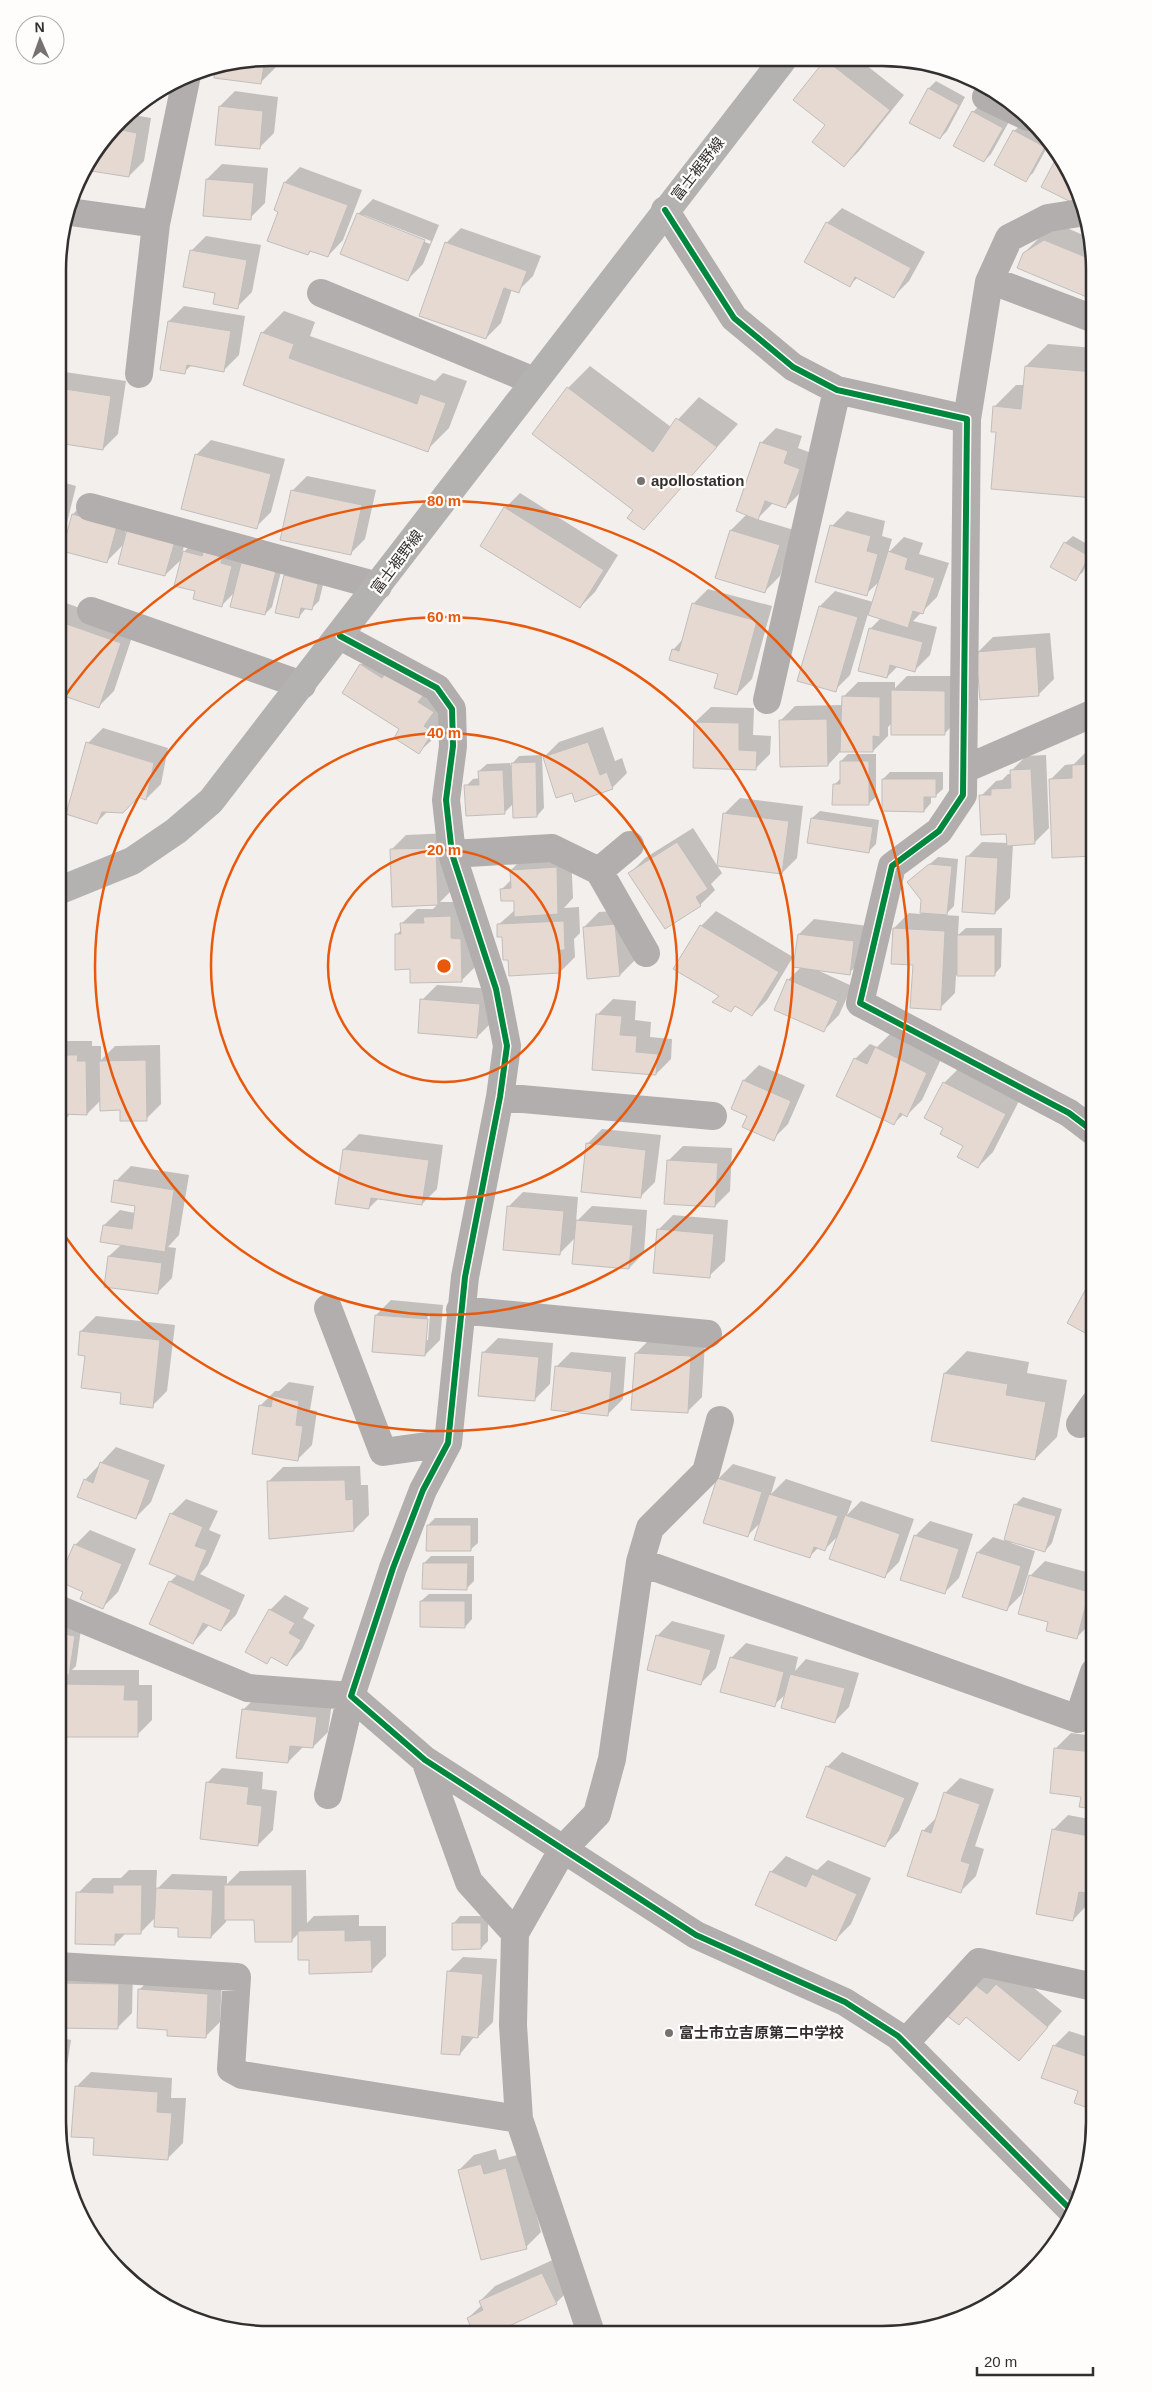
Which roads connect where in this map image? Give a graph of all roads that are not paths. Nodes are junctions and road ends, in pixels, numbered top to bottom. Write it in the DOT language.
graph roads {
  1 [pos="778,66"];
  2 [pos="185,85"];
  3 [pos="986,97"];
  4 [pos="997,102"];
  5 [pos="665,210"];
  6 [pos="74,213"];
  7 [pos="1078,213"];
  8 [pos="156,224"];
  9 [pos="990,280"];
  10 [pos="321,293"];
  11 [pos="1086,316"];
  12 [pos="139,374"];
  13 [pos="534,382"];
  14 [pos="837,390"];
  15 [pos="967,419"];
  16 [pos="90,507"];
  17 [pos="378,586"];
  18 [pos="91,611"];
  19 [pos="340,636"];
  20 [pos="302,684"];
  21 [pos="767,700"];
  22 [pos="1086,716"];
  23 [pos="965,769"];
  24 [pos="630,846"];
  25 [pos="452,854"];
  26 [pos="599,871"];
  27 [pos="66,888"];
  28 [pos="646,953"];
  29 [pos="500,1097"];
  30 [pos="713,1116"];
  31 [pos="1086,1126"];
  32 [pos="328,1308"];
  33 [pos="460,1310"];
  34 [pos="708,1334"];
  35 [pos="720,1420"];
  36 [pos="448,1443"];
  37 [pos="640,1562"];
  38 [pos="66,1612"];
  39 [pos="351,1696"];
  40 [pos="1086,1696"];
  41 [pos="425,1760"];
  42 [pos="328,1795"];
  43 [pos="563,1849"];
  44 [pos="515,1933"];
  45 [pos="66,1966"];
  46 [pos="1086,1985"];
  47 [pos="905,2043"];
  48 [pos="519,2119"];
  49 [pos="1067,2206"];
  50 [pos="589,2326"];
  1 -- 5 [label="main road, 富士裾野線"];
  2 -- 8 [label="street"];
  3 -- 4 [label="street"];
  5 -- 13 [label="main road, 富士裾野線"];
  5 -- 14 [label="street"];
  6 -- 8 [label="street"];
  7 -- 9 [label="street"];
  8 -- 12 [label="street"];
  9 -- 11 [label="street"];
  9 -- 15 [label="street"];
  10 -- 13 [label="street"];
  13 -- 17 [label="main road, 富士裾野線"];
  14 -- 15 [label="street"];
  14 -- 21 [label="street"];
  15 -- 23 [label="street"];
  16 -- 17 [label="street"];
  17 -- 19 [label="main road, 富士裾野線"];
  18 -- 20 [label="street"];
  19 -- 20 [label="main road, 富士裾野線"];
  19 -- 25 [label="street"];
  20 -- 27 [label="main road, 富士裾野線"];
  22 -- 23 [label="street"];
  23 -- 31 [label="street"];
  24 -- 26 [label="street"];
  25 -- 26 [label="street"];
  25 -- 29 [label="street"];
  26 -- 28 [label="street"];
  29 -- 30 [label="street"];
  29 -- 33 [label="street"];
  32 -- 36 [label="street"];
  33 -- 34 [label="street"];
  33 -- 36 [label="street"];
  35 -- 37 [label="street"];
  36 -- 39 [label="street"];
  37 -- 40 [label="street"];
  37 -- 43 [label="street"];
  38 -- 39 [label="street"];
  39 -- 41 [label="street"];
  39 -- 42 [label="street"];
  41 -- 43 [label="street"];
  41 -- 44 [label="street"];
  43 -- 44 [label="street"];
  43 -- 47 [label="street"];
  44 -- 48 [label="street"];
  45 -- 48 [label="street"];
  46 -- 47 [label="street"];
  47 -- 49 [label="street"];
  48 -- 50 [label="street"];
}
